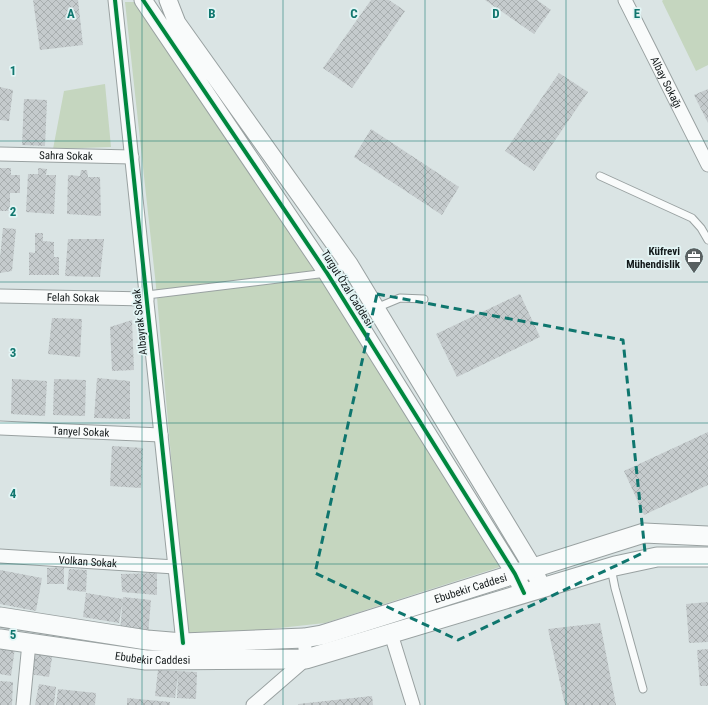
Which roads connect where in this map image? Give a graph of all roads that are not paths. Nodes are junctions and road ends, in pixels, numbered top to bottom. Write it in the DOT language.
graph roads {
  1 [pos="116,0"];
  2 [pos="144,0"];
  3 [pos="168,0"];
  4 [pos="625,0"];
  5 [pos="0,154"];
  6 [pos="132,158"];
  7 [pos="708,165"];
  8 [pos="600,176"];
  9 [pos="708,240"];
  10 [pos="349,264"];
  11 [pos="327,273"];
  12 [pos="0,296"];
  13 [pos="147,298"];
  14 [pos="424,299"];
  15 [pos="376,308"];
  16 [pos="0,428"];
  17 [pos="161,435"];
  18 [pos="708,536"];
  19 [pos="0,556"];
  20 [pos="708,557"];
  21 [pos="175,567"];
  22 [pos="611,567"];
  23 [pos="534,568"];
  24 [pos="515,574"];
  25 [pos="533,590"];
  26 [pos="0,617"];
  27 [pos="391,634"];
  28 [pos="304,638"];
  29 [pos="0,640"];
  30 [pos="29,643"];
  31 [pos="183,643"];
  32 [pos="306,659"];
  33 [pos="643,689"];
  34 [pos="23,705"];
  35 [pos="253,705"];
  36 [pos="413,705"];
  1 -- 6 [label="street, Albayrak Sokak"];
  2 -- 11 [label="street, Turgut Özal Caddesi"];
  3 -- 10 [label="street, Turgut Özal Caddesi"];
  4 -- 7 [label="street, Albay Sokağı"];
  5 -- 6 [label="street, Sahra Sokak"];
  6 -- 13 [label="street, Albayrak Sokak"];
  8 -- 9 [label="lane"];
  10 -- 11 [label="lane"];
  10 -- 15 [label="street, Turgut Özal Caddesi"];
  11 -- 13 [label="lane"];
  11 -- 24 [label="street, Turgut Özal Caddesi"];
  12 -- 13 [label="street, Felah Sokak"];
  13 -- 17 [label="street, Albayrak Sokak"];
  14 -- 15 [label="lane"];
  15 -- 23 [label="street, Turgut Özal Caddesi"];
  16 -- 17 [label="street, Tanyel Sokak"];
  17 -- 21 [label="street, Albayrak Sokak"];
  18 -- 23 [label="main road, Ebubekir Caddesi"];
  19 -- 21 [label="street, Volkan Sokak"];
  20 -- 22 [label="main road, Ebubekir Caddesi"];
  21 -- 31 [label="street, Albayrak Sokak"];
  22 -- 25 [label="main road, Ebubekir Caddesi"];
  22 -- 33 [label="lane"];
  23 -- 24 [label="main road, Ebubekir Caddesi"];
  23 -- 25 [label="street, Turgut Özal Caddesi"];
  24 -- 25 [label="street, Turgut Özal Caddesi"];
  24 -- 28 [label="main road, Ebubekir Caddesi"];
  25 -- 27 [label="main road, Ebubekir Caddesi"];
  26 -- 31 [label="main road, Ebubekir Caddesi"];
  27 -- 32 [label="main road, Ebubekir Caddesi"];
  27 -- 36 [label="street"];
  28 -- 31 [label="main road, Ebubekir Caddesi"];
  28 -- 32 [label="street"];
  29 -- 30 [label="main road, Ebubekir Caddesi"];
  30 -- 32 [label="main road, Ebubekir Caddesi"];
  30 -- 34 [label="street"];
  32 -- 35 [label="street"];
}
